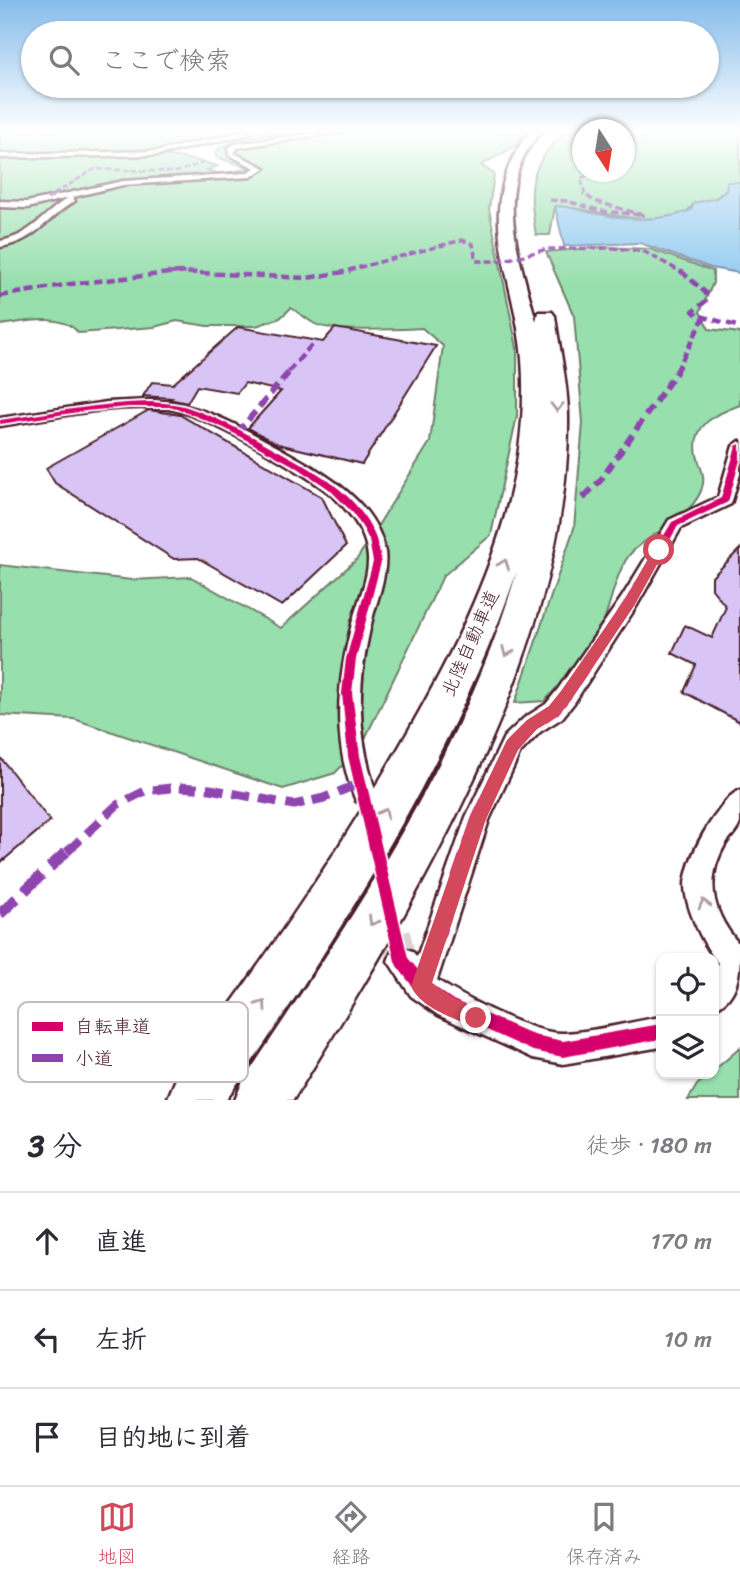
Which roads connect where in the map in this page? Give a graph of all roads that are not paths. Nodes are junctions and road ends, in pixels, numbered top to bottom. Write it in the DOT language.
graph roads {
  1 [pos="133,182"];
  2 [pos="509,182"];
  3 [pos="523,182"];
  4 [pos="79,192"];
  5 [pos="0,204"];
  6 [pos="0,244"];
  7 [pos="0,422"];
  8 [pos="740,446"];
  9 [pos="364,793"];
  10 [pos="740,802"];
  11 [pos="402,961"];
  12 [pos="737,965"];
  13 [pos="421,986"];
  14 [pos="719,988"];
  15 [pos="248,1024"];
  16 [pos="656,1033"];
  17 [pos="207,1082"];
  18 [pos="194,1100"];
  19 [pos="262,1100"];
  1 -- 4 [label="street"];
  15 -- 2 [label="highway, 北陸自動車道, one-way"];
  3 -- 19 [label="highway, 北陸自動車道, one-way"];
  4 -- 5 [label="street"];
  4 -- 6 [label="street"];
  7 -- 9 [label="street"];
  8 -- 13 [label="street"];
  12 -- 10 [label="street, one-way"];
  11 -- 13 [label="street"];
  12 -- 14 [label="street"];
  13 -- 16 [label="street"];
  18 -- 17 [label="highway, 北陸自動車道, one-way"];
}
